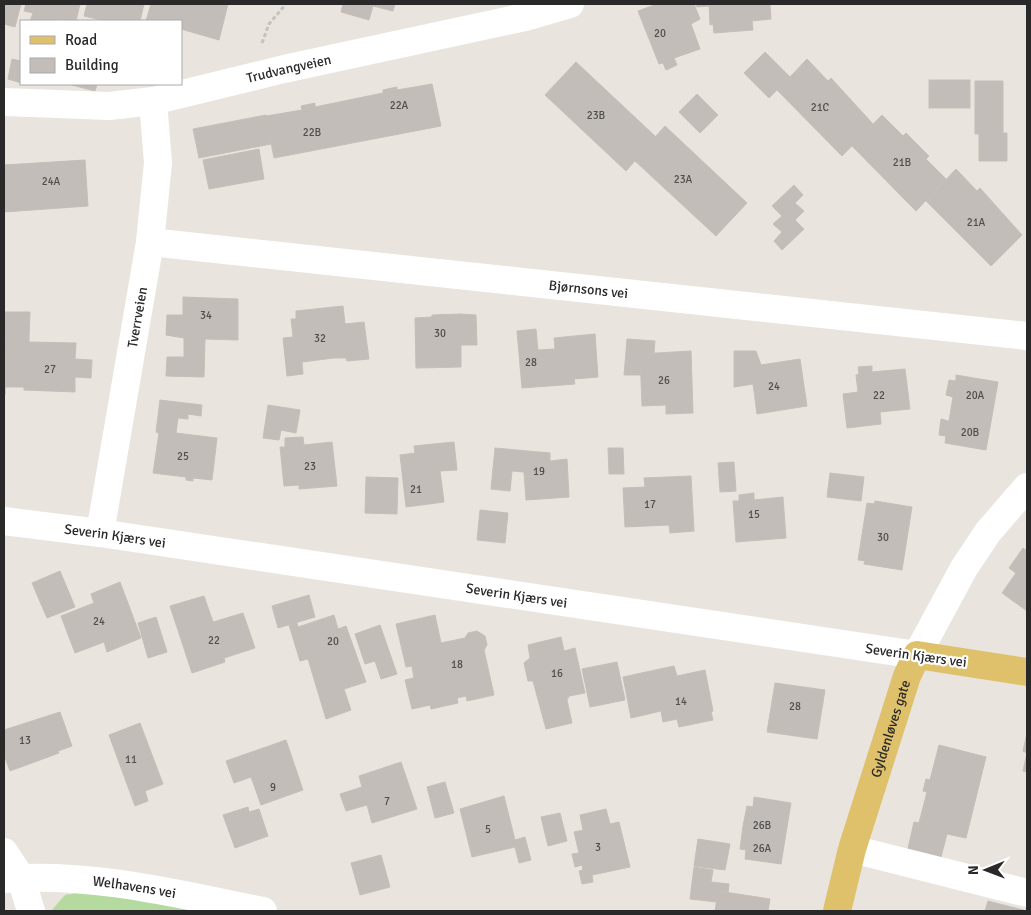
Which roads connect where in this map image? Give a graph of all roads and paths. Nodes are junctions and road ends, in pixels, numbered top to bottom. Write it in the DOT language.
graph roads {
  1 [pos="286,4"];
  2 [pos="570,4"];
  3 [pos="251,77"];
  4 [pos="154,101"];
  5 [pos="4,102"];
  6 [pos="150,242"];
  7 [pos="1027,336"];
  8 [pos="1027,487"];
  9 [pos="4,520"];
  10 [pos="100,533"];
  11 [pos="917,655"];
  12 [pos="1027,672"];
  13 [pos="852,849"];
  14 [pos="4,852"];
  15 [pos="12,878"];
  16 [pos="1027,893"];
  17 [pos="31,911"];
  18 [pos="263,911"];
  19 [pos="837,911"];
  1 -- 3 [label="path"];
  2 -- 3 [label="street, Trudvangveien"];
  3 -- 4 [label="street, Trudvangveien"];
  4 -- 5 [label="street, Trudvangveien"];
  4 -- 6 [label="street, Tverrveien"];
  6 -- 7 [label="street, Bjørnsons vei"];
  6 -- 10 [label="street, Tverrveien"];
  8 -- 11 [label="street, Gyldenløves gate"];
  9 -- 10 [label="street, Severin Kjærs vei"];
  10 -- 11 [label="street, Severin Kjærs vei"];
  11 -- 12 [label="main road, Severin Kjærs vei"];
  11 -- 13 [label="main road, Gyldenløves gate"];
  13 -- 16 [label="street"];
  13 -- 19 [label="main road, Gyldenløves gate"];
  14 -- 15 [label="street"];
  15 -- 17 [label="street"];
  15 -- 18 [label="street, Welhavens vei"];
}
